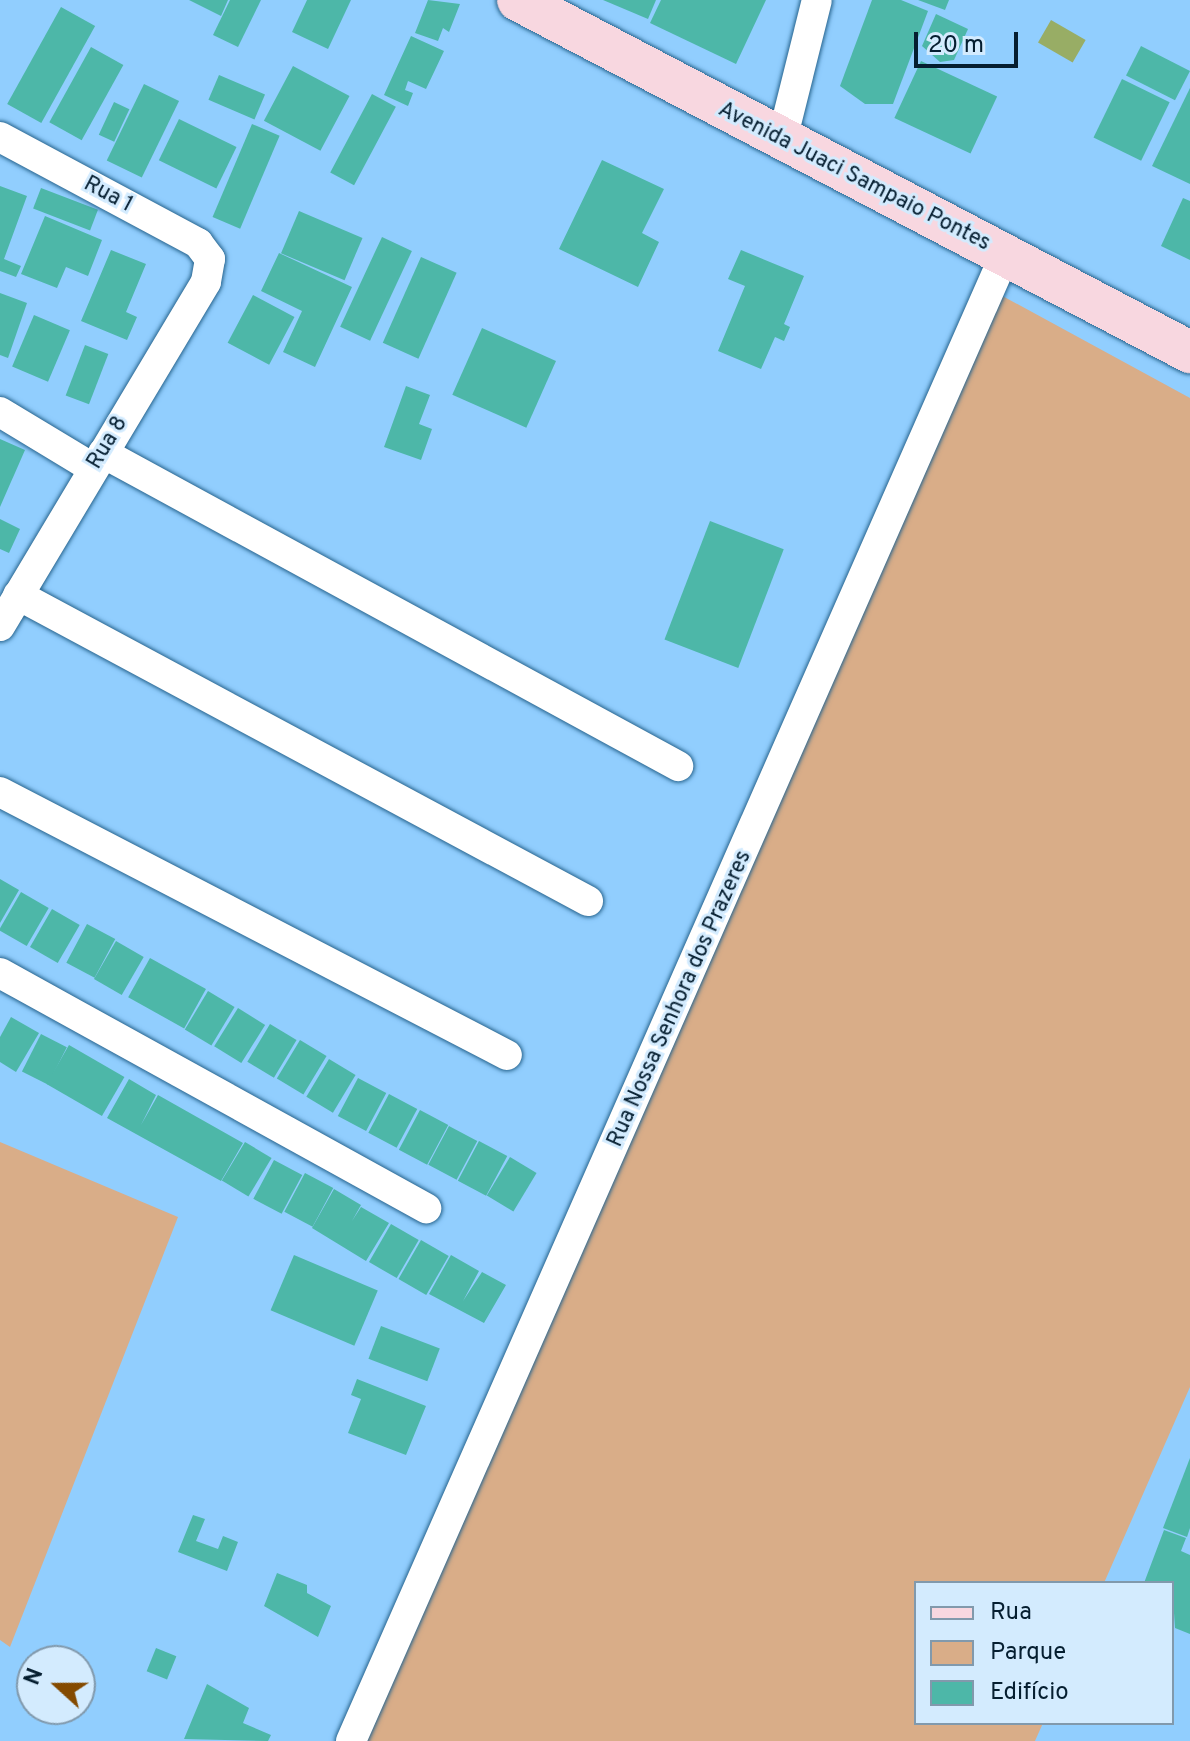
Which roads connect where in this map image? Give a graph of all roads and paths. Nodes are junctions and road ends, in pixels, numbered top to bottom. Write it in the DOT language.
graph roads {
  1 [pos="518,0"];
  2 [pos="817,0"];
  3 [pos="0,137"];
  4 [pos="782,140"];
  5 [pos="1005,255"];
  6 [pos="210,259"];
  7 [pos="1190,352"];
  8 [pos="0,412"];
  9 [pos="98,460"];
  10 [pos="18,595"];
  11 [pos="0,626"];
  12 [pos="678,766"];
  13 [pos="0,792"];
  14 [pos="588,901"];
  15 [pos="0,973"];
  16 [pos="507,1055"];
  17 [pos="426,1208"];
  18 [pos="351,1741"];
  1 -- 4 [label="main road, Avenida Juaci Sampaio Pontes"];
  2 -- 4 [label="street"];
  3 -- 6 [label="street, Rua 1"];
  4 -- 5 [label="main road, Avenida Juaci Sampaio Pontes"];
  5 -- 7 [label="main road, Avenida Juaci Sampaio Pontes"];
  5 -- 18 [label="street, Rua Nossa Senhora dos Prazeres"];
  6 -- 9 [label="street, Rua 8"];
  8 -- 9 [label="street"];
  9 -- 10 [label="street, Rua 8"];
  9 -- 12 [label="street"];
  10 -- 11 [label="street, Rua 8"];
  10 -- 14 [label="street"];
  13 -- 16 [label="street"];
  15 -- 17 [label="street"];
}
